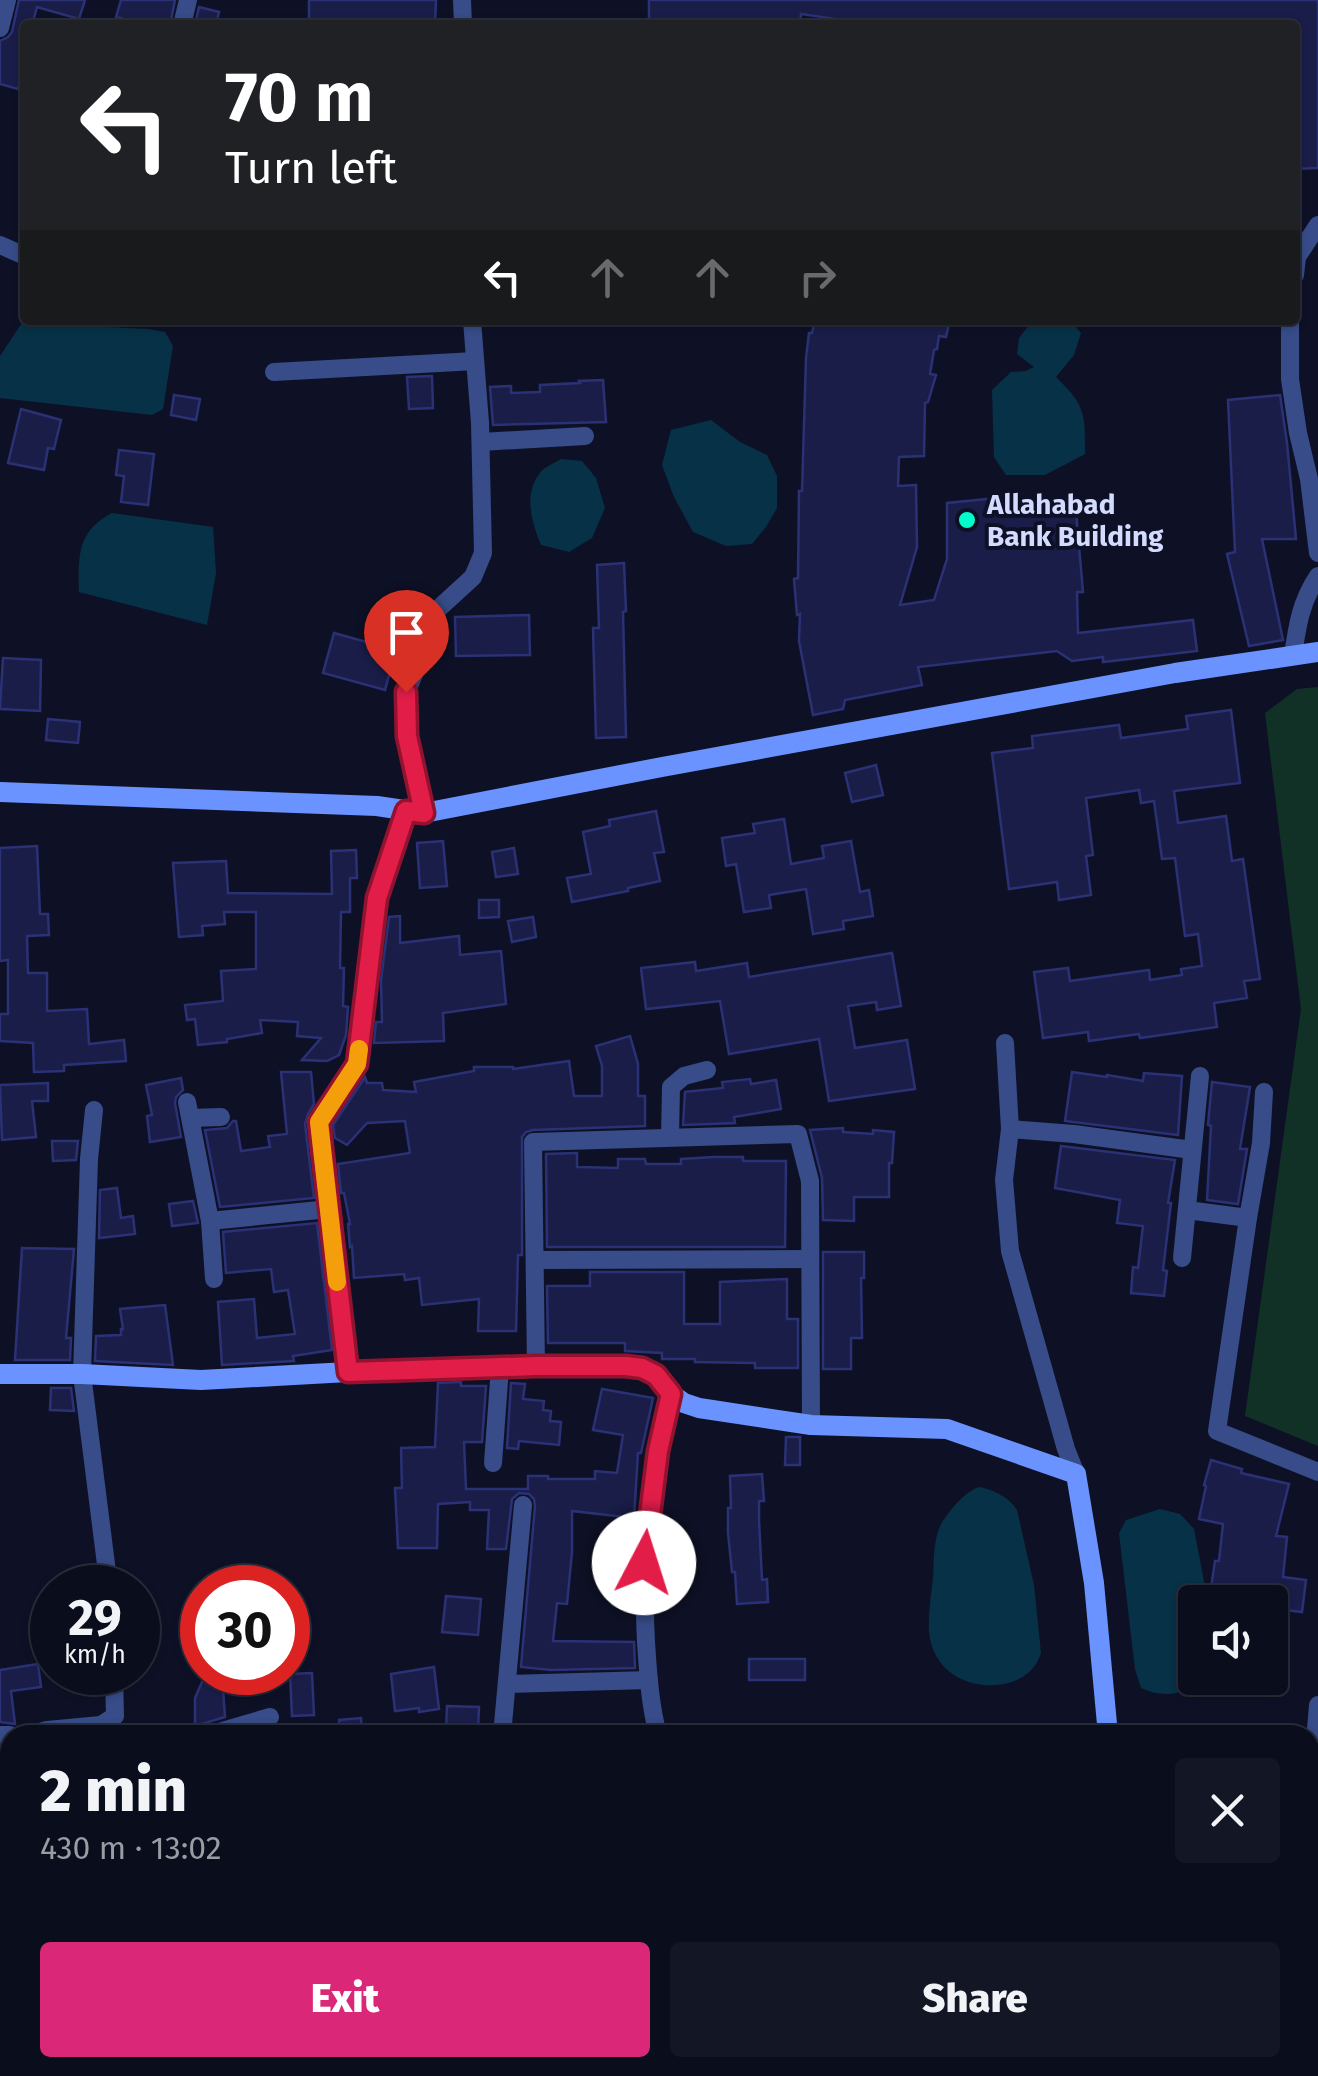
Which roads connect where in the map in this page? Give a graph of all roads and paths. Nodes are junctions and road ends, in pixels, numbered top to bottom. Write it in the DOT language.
graph roads {
  1 [pos="7,0"];
  2 [pos="0,28"];
  3 [pos="1318,225"];
  4 [pos="1300,252"];
  5 [pos="472,325"];
  6 [pos="1290,325"];
  7 [pos="476,361"];
  8 [pos="274,372"];
  9 [pos="586,436"];
  10 [pos="481,442"];
  11 [pos="1314,482"];
  12 [pos="1318,553"];
  13 [pos="1318,576"];
  14 [pos="1318,652"];
  15 [pos="1294,656"];
  16 [pos="0,792"];
  17 [pos="415,812"];
  18 [pos="1005,1043"];
  19 [pos="707,1070"];
  20 [pos="1200,1076"];
  21 [pos="1264,1092"];
  22 [pos="94,1110"];
  23 [pos="221,1117"];
  24 [pos="1010,1129"];
  25 [pos="670,1137"];
  26 [pos="1192,1150"];
  27 [pos="329,1209"];
  28 [pos="1187,1210"];
  29 [pos="1248,1218"];
  30 [pos="210,1221"];
  31 [pos="1182,1258"];
  32 [pos="810,1259"];
  33 [pos="534,1260"];
  34 [pos="214,1279"];
  35 [pos="536,1366"];
  36 [pos="500,1368"];
  37 [pos="348,1372"];
  38 [pos="0,1374"];
  39 [pos="82,1374"];
  40 [pos="671,1394"];
  41 [pos="811,1425"];
  42 [pos="493,1464"];
  43 [pos="1318,1472"];
  44 [pos="1076,1474"];
  45 [pos="523,1505"];
  46 [pos="106,1565"];
  47 [pos="649,1680"];
  48 [pos="507,1684"];
  49 [pos="115,1695"];
  50 [pos="270,1717"];
  51 [pos="109,1725"];
  52 [pos="243,1725"];
  53 [pos="503,1725"];
  54 [pos="656,1725"];
  55 [pos="1107,1725"];
  1 -- 2 [label="street"];
  3 -- 4 [label="street"];
  5 -- 7 [label="street"];
  6 -- 11 [label="street"];
  7 -- 8 [label="street"];
  7 -- 10 [label="street"];
  9 -- 10 [label="street"];
  10 -- 17 [label="street"];
  11 -- 12 [label="street"];
  13 -- 15 [label="street"];
  14 -- 15 [label="street"];
  15 -- 17 [label="street"];
  16 -- 17 [label="street"];
  17 -- 27 [label="street"];
  18 -- 24 [label="street"];
  19 -- 25 [label="street"];
  20 -- 26 [label="street"];
  21 -- 29 [label="street"];
  22 -- 39 [label="street"];
  23 -- 30 [label="street"];
  24 -- 26 [label="street"];
  24 -- 44 [label="street"];
  25 -- 32 [label="street"];
  25 -- 33 [label="street"];
  26 -- 28 [label="street"];
  27 -- 30 [label="street"];
  27 -- 37 [label="street"];
  28 -- 29 [label="street"];
  28 -- 31 [label="street"];
  29 -- 43 [label="street"];
  30 -- 34 [label="street"];
  32 -- 33 [label="street"];
  32 -- 41 [label="street"];
  33 -- 35 [label="street"];
  35 -- 36 [label="street"];
  35 -- 40 [label="street"];
  36 -- 37 [label="street"];
  36 -- 42 [label="street"];
  37 -- 39 [label="street"];
  38 -- 39 [label="street"];
  39 -- 46 [label="street"];
  40 -- 41 [label="street"];
  40 -- 47 [label="street"];
  41 -- 44 [label="street"];
  44 -- 55 [label="street"];
  45 -- 48 [label="street"];
  47 -- 48 [label="street"];
  47 -- 54 [label="street"];
  48 -- 53 [label="street"];
  49 -- 51 [label="street"];
  50 -- 52 [label="street"];
}
